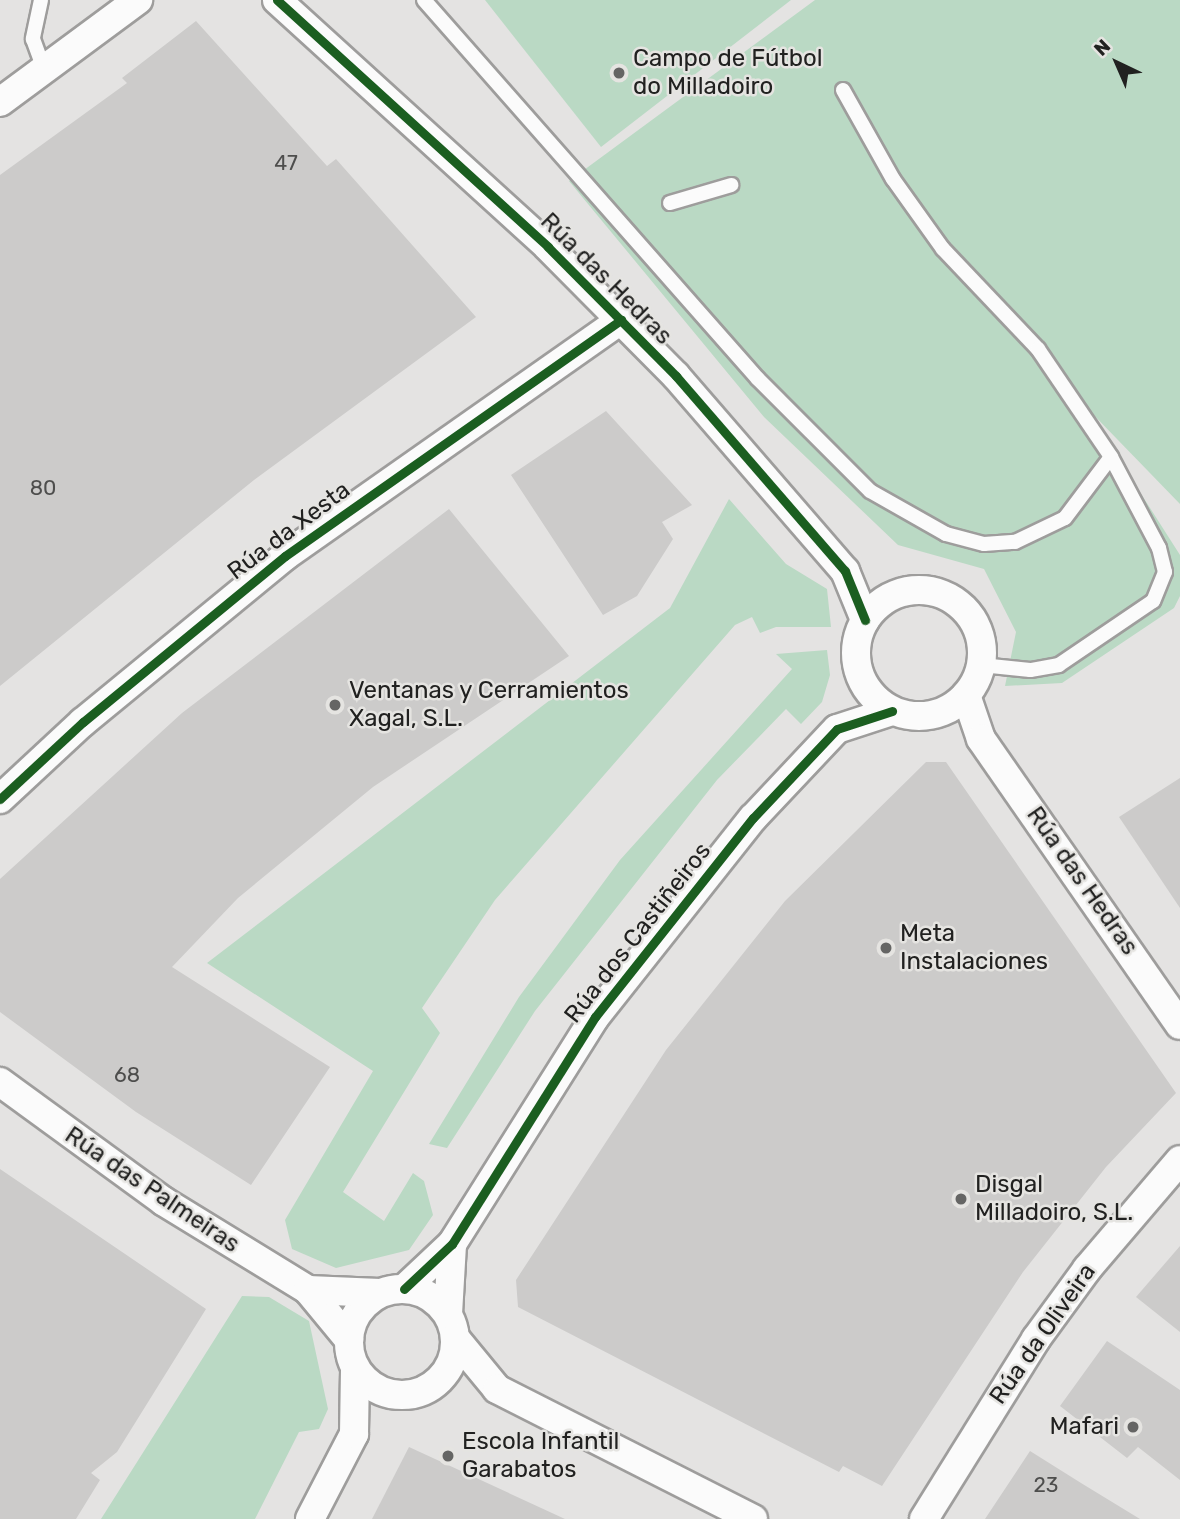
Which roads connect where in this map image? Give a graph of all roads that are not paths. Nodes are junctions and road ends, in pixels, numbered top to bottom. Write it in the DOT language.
graph roads {
  1 [pos="41,0"];
  2 [pos="138,0"];
  3 [pos="277,0"];
  4 [pos="425,0"];
  5 [pos="44,69"];
  6 [pos="843,90"];
  7 [pos="0,102"];
  8 [pos="731,184"];
  9 [pos="670,203"];
  10 [pos="621,320"];
  11 [pos="1111,457"];
  12 [pos="845,571"];
  13 [pos="897,593"];
  14 [pos="865,620"];
  15 [pos="981,665"];
  16 [pos="858,675"];
  17 [pos="966,695"];
  18 [pos="892,711"];
  19 [pos="925,715"];
  20 [pos="837,729"];
  21 [pos="981,739"];
  22 [pos="0,799"];
  23 [pos="1180,1025"];
  24 [pos="0,1082"];
  25 [pos="1180,1160"];
  26 [pos="452,1244"];
  27 [pos="308,1290"];
  28 [pos="392,1291"];
  29 [pos="452,1326"];
  30 [pos="349,1340"];
  31 [pos="355,1368"];
  32 [pos="437,1382"];
  33 [pos="497,1389"];
  34 [pos="407,1395"];
  35 [pos="354,1434"];
  36 [pos="310,1519"];
  37 [pos="752,1519"];
  38 [pos="924,1519"];
  1 -- 5 [label="lane"];
  2 -- 5 [label="street"];
  3 -- 10 [label="street, Rúa das Hedras"];
  4 -- 11 [label="lane"];
  5 -- 7 [label="street"];
  6 -- 11 [label="lane"];
  8 -- 9 [label="lane"];
  10 -- 12 [label="street, Rúa das Hedras"];
  10 -- 22 [label="street, Rúa da Xesta"];
  11 -- 15 [label="lane"];
  12 -- 13 [label="street, Rúa das Hedras"];
  12 -- 14 [label="street, Rúa das Hedras"];
  13 -- 14 [label="street"];
  13 -- 15 [label="street, Rúa das Hedras"];
  14 -- 16 [label="street"];
  15 -- 17 [label="street"];
  16 -- 18 [label="street"];
  16 -- 20 [label="street, Rúa dos Castiñeiros"];
  17 -- 19 [label="street, Rúa das Hedras"];
  17 -- 21 [label="street, Rúa das Hedras"];
  18 -- 19 [label="street, Rúa das Hedras"];
  18 -- 20 [label="street, Rúa dos Castiñeiros"];
  19 -- 21 [label="street, Rúa das Hedras"];
  20 -- 26 [label="street, Rúa dos Castiñeiros"];
  21 -- 23 [label="street, Rúa das Hedras"];
  24 -- 27 [label="street, Rúa das Palmeiras"];
  25 -- 38 [label="street, Rúa da Oliveira"];
  26 -- 28 [label="street, Rúa dos Castiñeiros"];
  26 -- 29 [label="street, Rúa dos Castiñeiros"];
  27 -- 28 [label="street, Rúa das Palmeiras"];
  27 -- 30 [label="street, Rúa das Palmeiras"];
  28 -- 29 [label="street"];
  28 -- 30 [label="street"];
  29 -- 32 [label="street"];
  29 -- 33 [label="street"];
  30 -- 31 [label="street"];
  31 -- 34 [label="street"];
  31 -- 35 [label="street"];
  32 -- 33 [label="street"];
  32 -- 34 [label="street"];
  33 -- 37 [label="street"];
  34 -- 35 [label="street"];
  35 -- 36 [label="street"];
}
